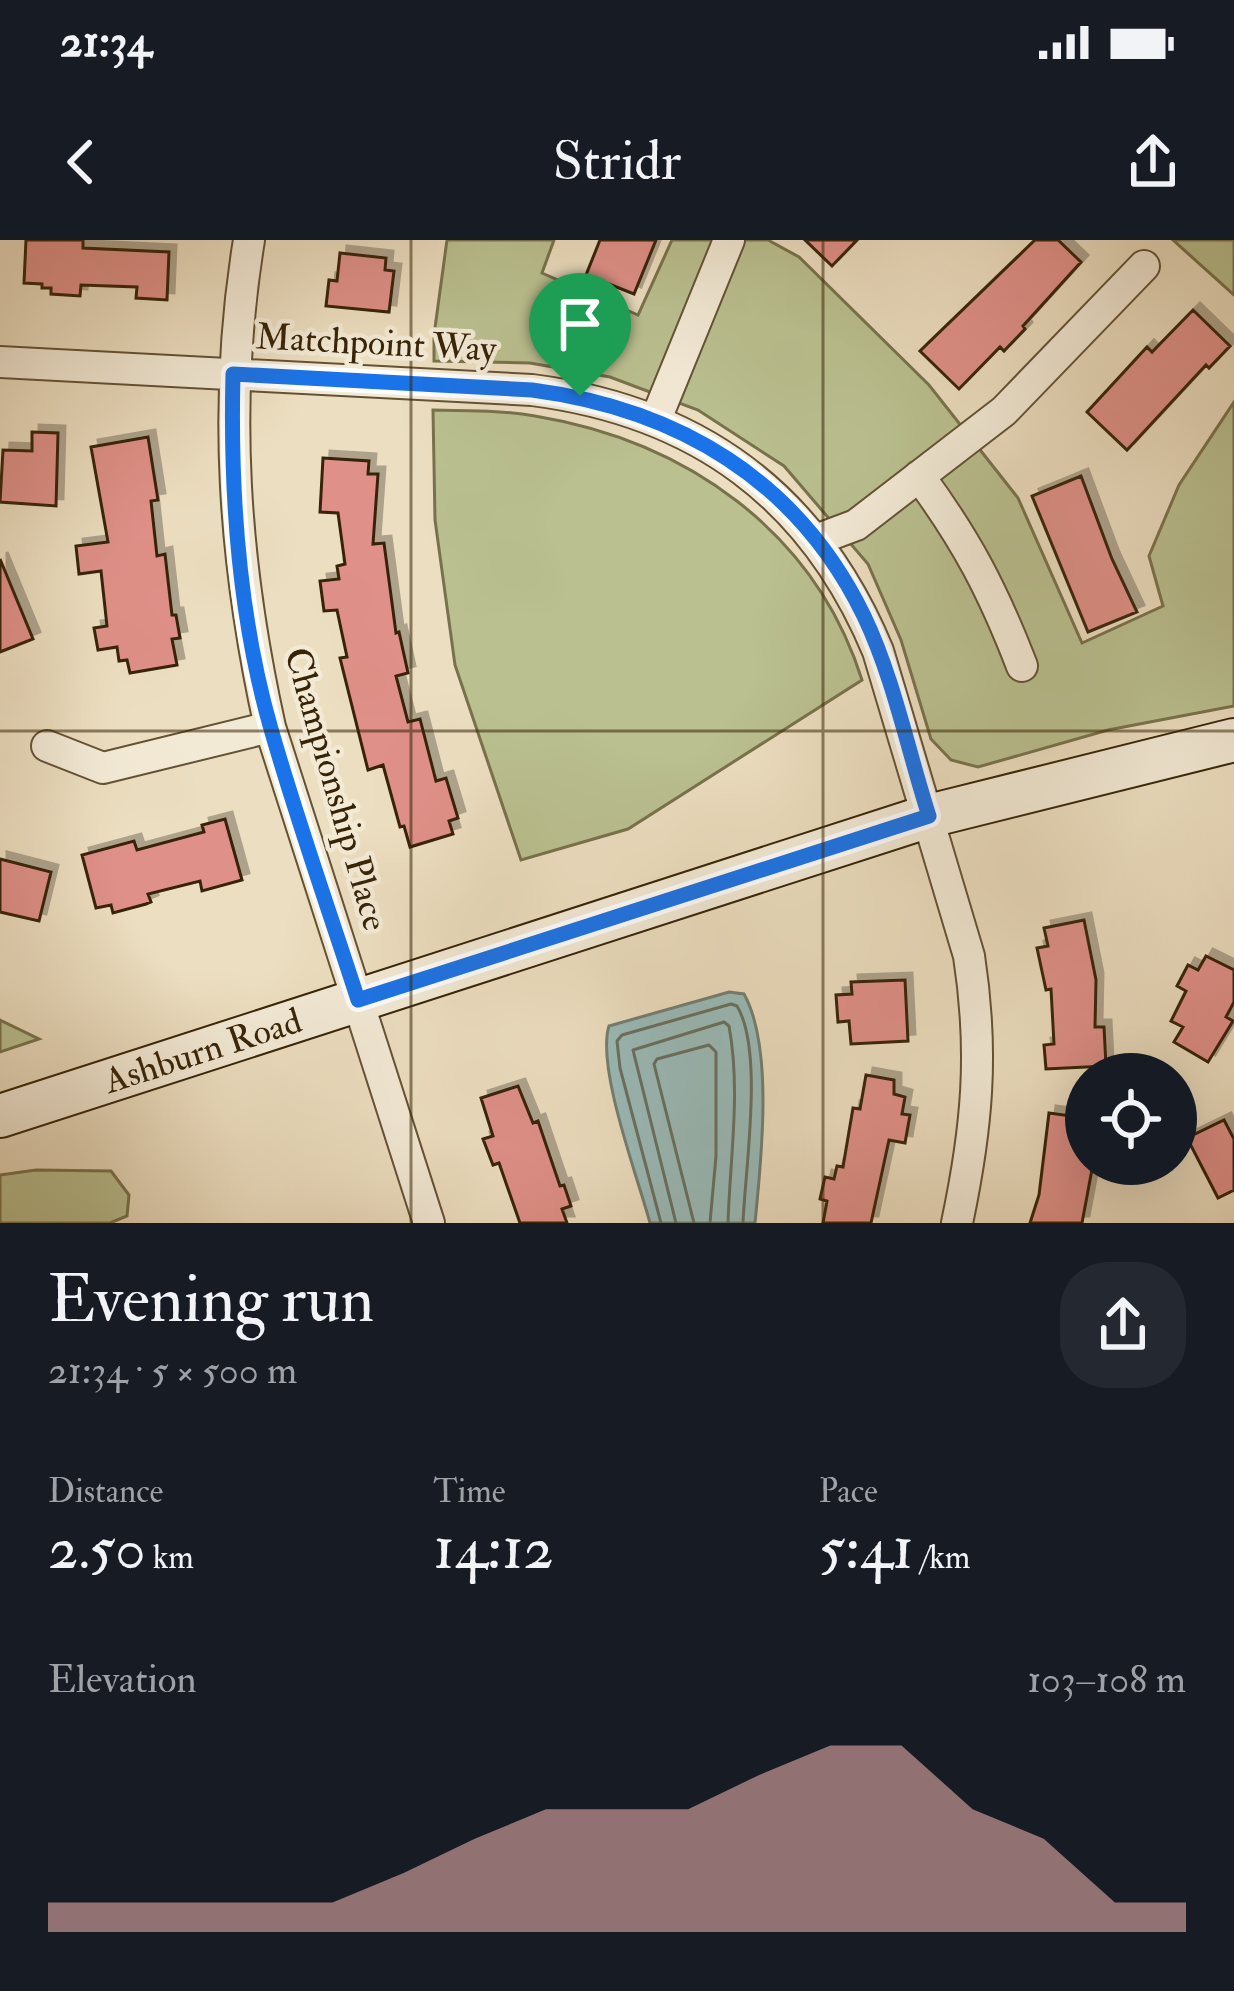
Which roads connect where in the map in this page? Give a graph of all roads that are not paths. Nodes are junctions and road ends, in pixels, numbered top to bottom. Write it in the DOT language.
graph roads {
  1 [pos="249,240"];
  2 [pos="729,240"];
  3 [pos="1144,266"];
  4 [pos="0,362"];
  5 [pos="233,374"];
  6 [pos="656,419"];
  7 [pos="920,476"];
  8 [pos="816,539"];
  9 [pos="1022,665"];
  10 [pos="270,727"];
  11 [pos="1234,740"];
  12 [pos="47,746"];
  13 [pos="929,816"];
  14 [pos="358,1000"];
  15 [pos="0,1115"];
  16 [pos="429,1223"];
  17 [pos="957,1223"];
  1 -- 5 [label="street, Championship Place"];
  2 -- 6 [label="street"];
  3 -- 7 [label="street"];
  4 -- 5 [label="street, Matchpoint Way"];
  5 -- 6 [label="street, Matchpoint Way"];
  5 -- 10 [label="street, Championship Place"];
  6 -- 8 [label="street, Matchpoint Way"];
  7 -- 8 [label="street"];
  7 -- 9 [label="street"];
  8 -- 13 [label="street, Matchpoint Way"];
  10 -- 12 [label="street"];
  10 -- 14 [label="street, Championship Place"];
  11 -- 13 [label="street, Ashburn Road"];
  13 -- 14 [label="street, Ashburn Road"];
  13 -- 17 [label="street, Matchpoint Way"];
  14 -- 15 [label="street, Ashburn Road"];
  14 -- 16 [label="street, Championship Place"];
}
